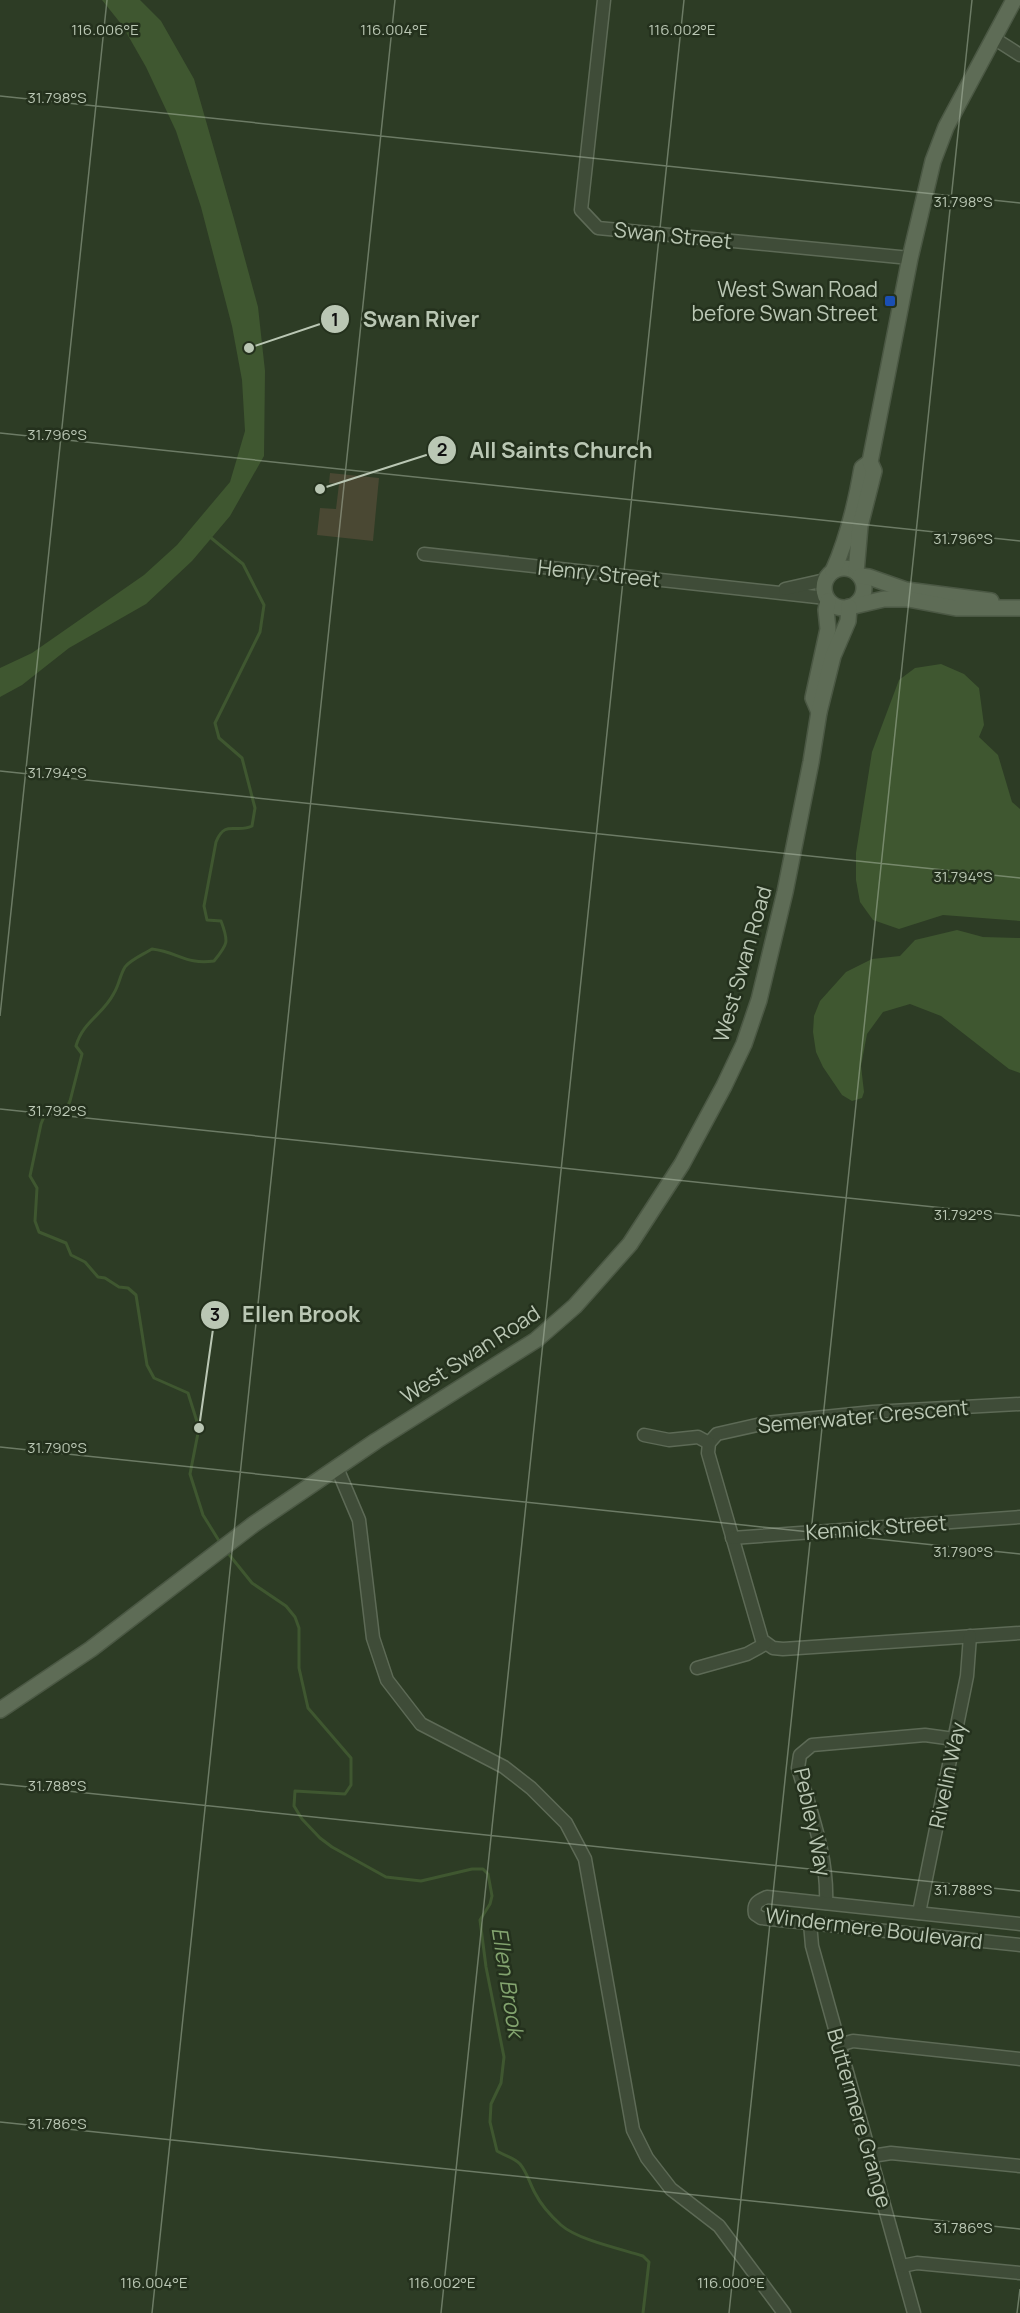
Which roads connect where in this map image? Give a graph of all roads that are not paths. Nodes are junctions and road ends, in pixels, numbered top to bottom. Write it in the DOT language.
graph roads {
  1 [pos="604,0"];
  2 [pos="1014,0"];
  3 [pos="994,39"];
  4 [pos="1020,55"];
  5 [pos="910,258"];
  6 [pos="870,462"];
  7 [pos="424,554"];
  8 [pos="858,574"];
  9 [pos="829,575"];
  10 [pos="775,591"];
  11 [pos="827,600"];
  12 [pos="851,607"];
  13 [pos="1020,607"];
  14 [pos="819,712"];
  15 [pos="1020,1404"];
  16 [pos="645,1435"];
  17 [pos="710,1443"];
  18 [pos="337,1468"];
  19 [pos="1020,1517"];
  20 [pos="732,1538"];
  21 [pos="1020,1633"];
  22 [pos="970,1636"];
  23 [pos="765,1644"];
  24 [pos="697,1668"];
  25 [pos="0,1710"];
  26 [pos="954,1739"];
  27 [pos="826,1904"];
  28 [pos="919,1913"];
  29 [pos="810,1923"];
  30 [pos="1020,1924"];
  31 [pos="1020,1945"];
  32 [pos="839,2045"];
  33 [pos="1020,2059"];
  34 [pos="872,2156"];
  35 [pos="1020,2166"];
  36 [pos="902,2266"];
  37 [pos="1020,2273"];
  38 [pos="784,2313"];
  39 [pos="914,2313"];
  1 -- 5 [label="street, Swan Street"];
  2 -- 3 [label="main road"];
  3 -- 4 [label="street"];
  3 -- 5 [label="main road"];
  5 -- 6 [label="main road"];
  6 -- 8 [label="main road"];
  6 -- 9 [label="main road"];
  7 -- 10 [label="street, Henry Street"];
  8 -- 9 [label="main road"];
  8 -- 12 [label="main road"];
  8 -- 13 [label="main road"];
  9 -- 10 [label="street, Henry Street"];
  9 -- 11 [label="main road"];
  10 -- 11 [label="street, Henry Street"];
  11 -- 12 [label="main road"];
  11 -- 14 [label="main road, West Swan Road"];
  12 -- 13 [label="main road"];
  12 -- 14 [label="main road, West Swan Road"];
  14 -- 18 [label="main road, West Swan Road"];
  15 -- 17 [label="street, Semerwater Crescent"];
  16 -- 17 [label="street"];
  17 -- 20 [label="street"];
  18 -- 25 [label="main road, West Swan Road"];
  18 -- 38 [label="street"];
  19 -- 20 [label="street, Kennick Street"];
  20 -- 23 [label="street"];
  21 -- 22 [label="street"];
  22 -- 23 [label="street"];
  22 -- 26 [label="street, Rivelin Way"];
  23 -- 24 [label="street"];
  26 -- 27 [label="street, Pebley Way"];
  26 -- 28 [label="street, Rivelin Way"];
  27 -- 28 [label="street, Windermere Boulevard"];
  27 -- 29 [label="street, Windermere Boulevard"];
  28 -- 30 [label="street, Windermere Boulevard"];
  29 -- 31 [label="street, Windermere Boulevard"];
  29 -- 32 [label="street, Buttermere Grange"];
  32 -- 33 [label="street"];
  32 -- 34 [label="street, Buttermere Grange"];
  34 -- 35 [label="street"];
  34 -- 36 [label="street, Buttermere Grange"];
  36 -- 37 [label="street"];
  36 -- 39 [label="street, Buttermere Grange"];
}
